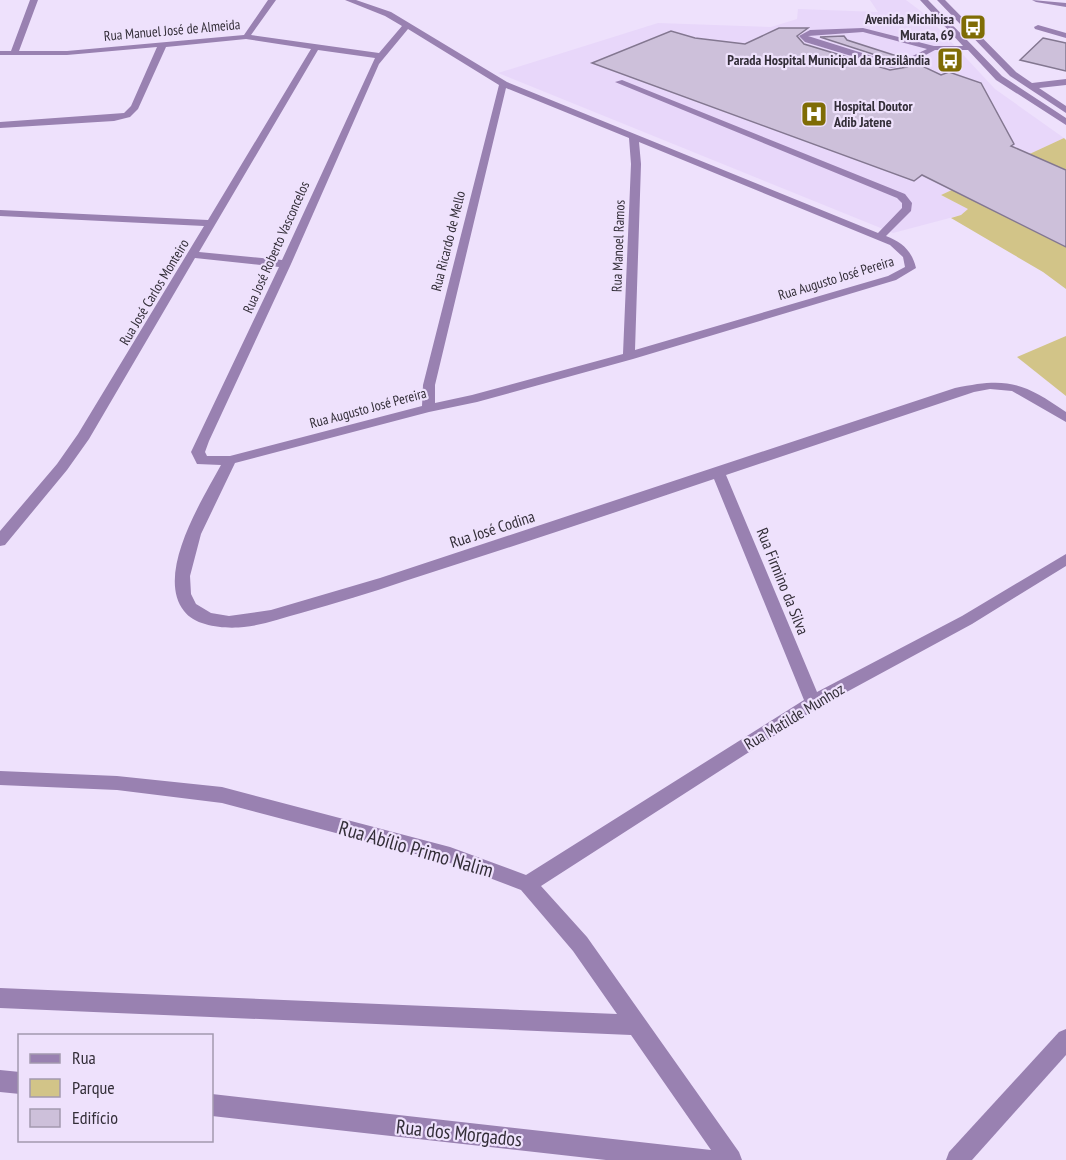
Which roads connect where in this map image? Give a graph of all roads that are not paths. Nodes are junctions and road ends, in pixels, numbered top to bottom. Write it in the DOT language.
graph roads {
  1 [pos="34,0"];
  2 [pos="272,0"];
  3 [pos="350,0"];
  4 [pos="924,0"];
  5 [pos="941,0"];
  6 [pos="1036,0"];
  7 [pos="947,4"];
  8 [pos="1066,5"];
  9 [pos="407,25"];
  10 [pos="1038,27"];
  11 [pos="1066,36"];
  12 [pos="246,37"];
  13 [pos="163,44"];
  14 [pos="316,47"];
  15 [pos="934,48"];
  16 [pos="970,48"];
  17 [pos="0,53"];
  18 [pos="14,53"];
  19 [pos="380,56"];
  20 [pos="619,82"];
  21 [pos="1066,82"];
  22 [pos="504,84"];
  23 [pos="1029,86"];
  24 [pos="1066,110"];
  25 [pos="1066,122"];
  26 [pos="0,124"];
  27 [pos="634,137"];
  28 [pos="0,213"];
  29 [pos="211,223"];
  30 [pos="879,237"];
  31 [pos="194,255"];
  32 [pos="286,264"];
  33 [pos="629,356"];
  34 [pos="428,408"];
  35 [pos="1066,418"];
  36 [pos="230,460"];
  37 [pos="719,474"];
  38 [pos="0,541"];
  39 [pos="1066,559"];
  40 [pos="813,702"];
  41 [pos="0,778"];
  42 [pos="528,884"];
  43 [pos="0,998"];
  44 [pos="636,1025"];
  45 [pos="1066,1039"];
  46 [pos="0,1081"];
  47 [pos="18,1083"];
  48 [pos="213,1105"];
  49 [pos="707,1160"];
  50 [pos="731,1160"];
  51 [pos="957,1160"];
  1 -- 18 [label="street"];
  2 -- 12 [label="street"];
  3 -- 9 [label="street, Rua Augusto José Pereira"];
  4 -- 16 [label="street"];
  5 -- 7 [label="street"];
  6 -- 8 [label="street"];
  7 -- 23 [label="street"];
  9 -- 19 [label="street, Rua José Roberto Vasconcelos"];
  9 -- 22 [label="street, Rua Augusto José Pereira"];
  10 -- 11 [label="street"];
  12 -- 13 [label="street, Rua Manuel José de Almeida"];
  12 -- 14 [label="street, Rua Manuel José de Almeida"];
  13 -- 18 [label="street, Rua Manuel José de Almeida"];
  13 -- 26 [label="street"];
  14 -- 19 [label="street, Rua Manuel José de Almeida"];
  14 -- 29 [label="street, Rua José Carlos Monteiro"];
  15 -- 15 [label="street"];
  15 -- 16 [label="street"];
  16 -- 25 [label="street"];
  17 -- 18 [label="street, Rua Manuel José de Almeida"];
  19 -- 32 [label="street, Rua José Roberto Vasconcelos"];
  20 -- 30 [label="street"];
  21 -- 23 [label="street"];
  22 -- 27 [label="street, Rua Augusto José Pereira"];
  22 -- 34 [label="street, Rua Ricardo de Mello"];
  23 -- 24 [label="street"];
  27 -- 30 [label="street, Rua Augusto José Pereira"];
  27 -- 33 [label="street, Rua Manoel Ramos"];
  28 -- 29 [label="street"];
  29 -- 31 [label="street, Rua José Carlos Monteiro"];
  30 -- 33 [label="street, Rua Augusto José Pereira"];
  31 -- 32 [label="street"];
  31 -- 38 [label="street, Rua José Carlos Monteiro"];
  32 -- 36 [label="street, Rua José Roberto Vasconcelos"];
  33 -- 34 [label="street, Rua Augusto José Pereira"];
  34 -- 36 [label="street, Rua Augusto José Pereira"];
  35 -- 37 [label="street, Rua José Codina"];
  36 -- 37 [label="street, Rua José Codina"];
  37 -- 40 [label="street, Rua Firmino da Silva"];
  39 -- 40 [label="street, Rua Matilde Munhoz"];
  40 -- 42 [label="street, Rua Matilde Munhoz"];
  41 -- 42 [label="street, Rua Abílio Primo Nalim"];
  42 -- 44 [label="street, Rua Abílio Primo Nalim"];
  43 -- 44 [label="street"];
  44 -- 50 [label="street, Rua Abílio Primo Nalim"];
  45 -- 51 [label="street"];
  46 -- 47 [label="street"];
  48 -- 49 [label="street, Rua dos Morgados"];
}
